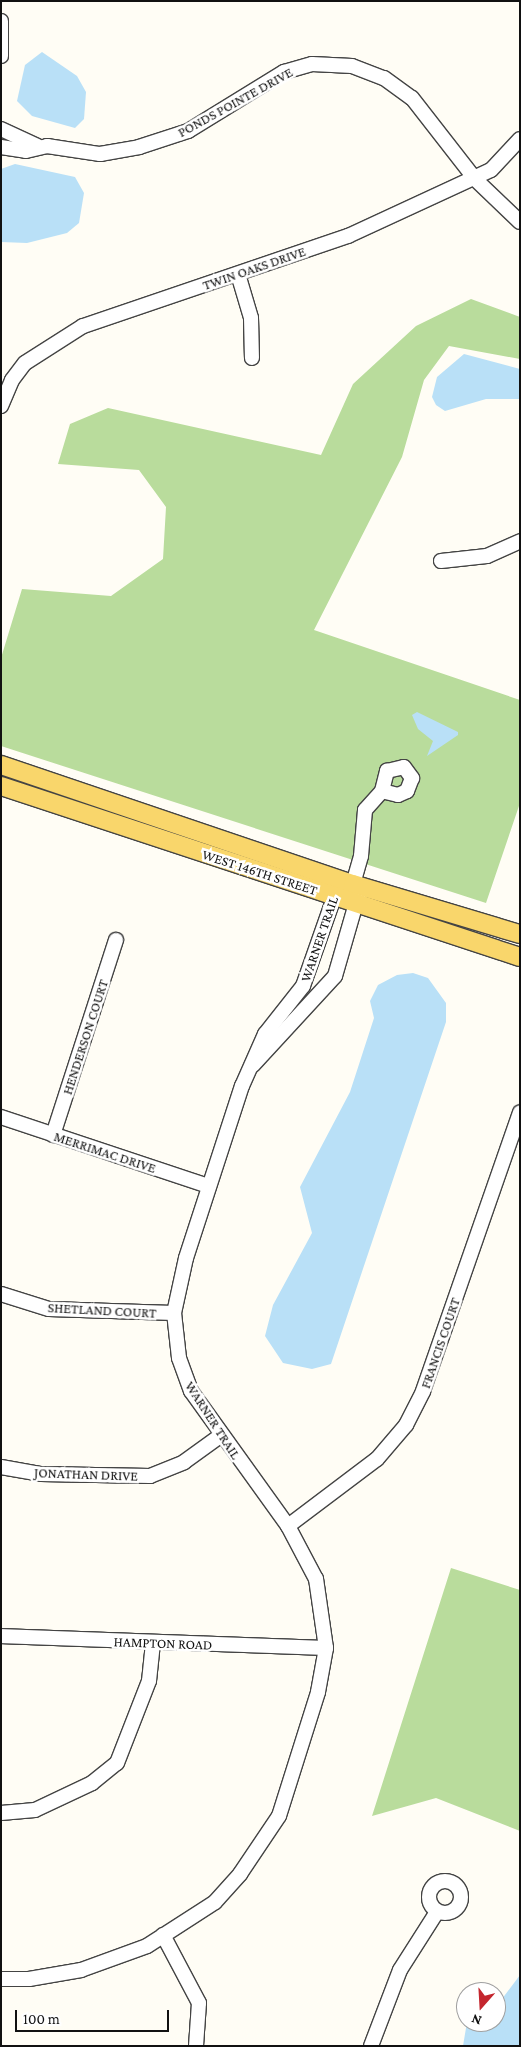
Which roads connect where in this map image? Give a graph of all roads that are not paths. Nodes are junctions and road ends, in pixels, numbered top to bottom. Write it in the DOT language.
graph roads {
  1 [pos="1,21"];
  2 [pos="1,56"];
  3 [pos="1,129"];
  4 [pos="520,139"];
  5 [pos="37,146"];
  6 [pos="1,147"];
  7 [pos="475,179"];
  8 [pos="520,222"];
  9 [pos="238,274"];
  10 [pos="252,358"];
  11 [pos="1,406"];
  12 [pos="520,541"];
  13 [pos="441,561"];
  14 [pos="1,765"];
  15 [pos="1,786"];
  16 [pos="382,791"];
  17 [pos="352,883"];
  18 [pos="334,897"];
  19 [pos="354,904"];
  20 [pos="520,934"];
  21 [pos="116,940"];
  22 [pos="520,957"];
  23 [pos="296,998"];
  24 [pos="308,1007"];
  25 [pos="252,1066"];
  26 [pos="520,1112"];
  27 [pos="1,1117"];
  28 [pos="52,1135"];
  29 [pos="514,1146"];
  30 [pos="209,1186"];
  31 [pos="1,1294"];
  32 [pos="174,1313"];
  33 [pos="220,1436"];
  34 [pos="1,1467"];
  35 [pos="288,1526"];
  36 [pos="1,1636"];
  37 [pos="153,1642"];
  38 [pos="326,1648"];
  39 [pos="1,1813"];
  40 [pos="437,1912"];
  41 [pos="163,1935"];
  42 [pos="1,1979"];
  43 [pos="196,2046"];
  44 [pos="372,2046"];
  1 -- 2 [label="street"];
  3 -- 5 [label="street, PONDS POINTE DRIVE"];
  4 -- 7 [label="street, TWIN OAKS DRIVE"];
  5 -- 6 [label="street, PONDS POINTE DRIVE"];
  5 -- 7 [label="street, PONDS POINTE DRIVE"];
  7 -- 8 [label="street, PONDS POINTE DRIVE"];
  7 -- 9 [label="street, TWIN OAKS DRIVE"];
  9 -- 10 [label="street"];
  9 -- 11 [label="street, TWIN OAKS DRIVE"];
  12 -- 13 [label="street"];
  14 -- 17 [label="main road, WEST 146TH STREET"];
  15 -- 18 [label="main road, WEST 146TH STREET"];
  16 -- 17 [label="street"];
  17 -- 18 [label="street, WARNER TRAIL"];
  17 -- 19 [label="street, WARNER TRAIL"];
  17 -- 20 [label="main road, WEST 146TH STREET"];
  18 -- 19 [label="main road, WEST 146TH STREET"];
  18 -- 23 [label="street, WARNER TRAIL"];
  19 -- 22 [label="main road, WEST 146TH STREET"];
  19 -- 24 [label="street, WARNER TRAIL"];
  21 -- 28 [label="street, HENDERSON COURT"];
  23 -- 24 [label="street, WARNER TRAIL"];
  23 -- 25 [label="street, WARNER TRAIL"];
  24 -- 25 [label="street, WARNER TRAIL"];
  25 -- 30 [label="street, WARNER TRAIL"];
  26 -- 29 [label="street, FRANCIS COURT"];
  27 -- 28 [label="street, MERRIMAC DRIVE"];
  28 -- 30 [label="street, MERRIMAC DRIVE"];
  29 -- 35 [label="street, FRANCIS COURT"];
  30 -- 32 [label="street, WARNER TRAIL"];
  31 -- 32 [label="street, SHETLAND COURT"];
  32 -- 33 [label="street, WARNER TRAIL"];
  33 -- 34 [label="street, JONATHAN DRIVE"];
  33 -- 35 [label="street, WARNER TRAIL"];
  35 -- 38 [label="street, WARNER TRAIL"];
  36 -- 37 [label="street, HAMPTON ROAD"];
  37 -- 38 [label="street, HAMPTON ROAD"];
  37 -- 39 [label="street"];
  38 -- 41 [label="street, WARNER TRAIL"];
  40 -- 44 [label="street"];
  41 -- 42 [label="street, WARNER TRAIL"];
  41 -- 43 [label="street"];
}
